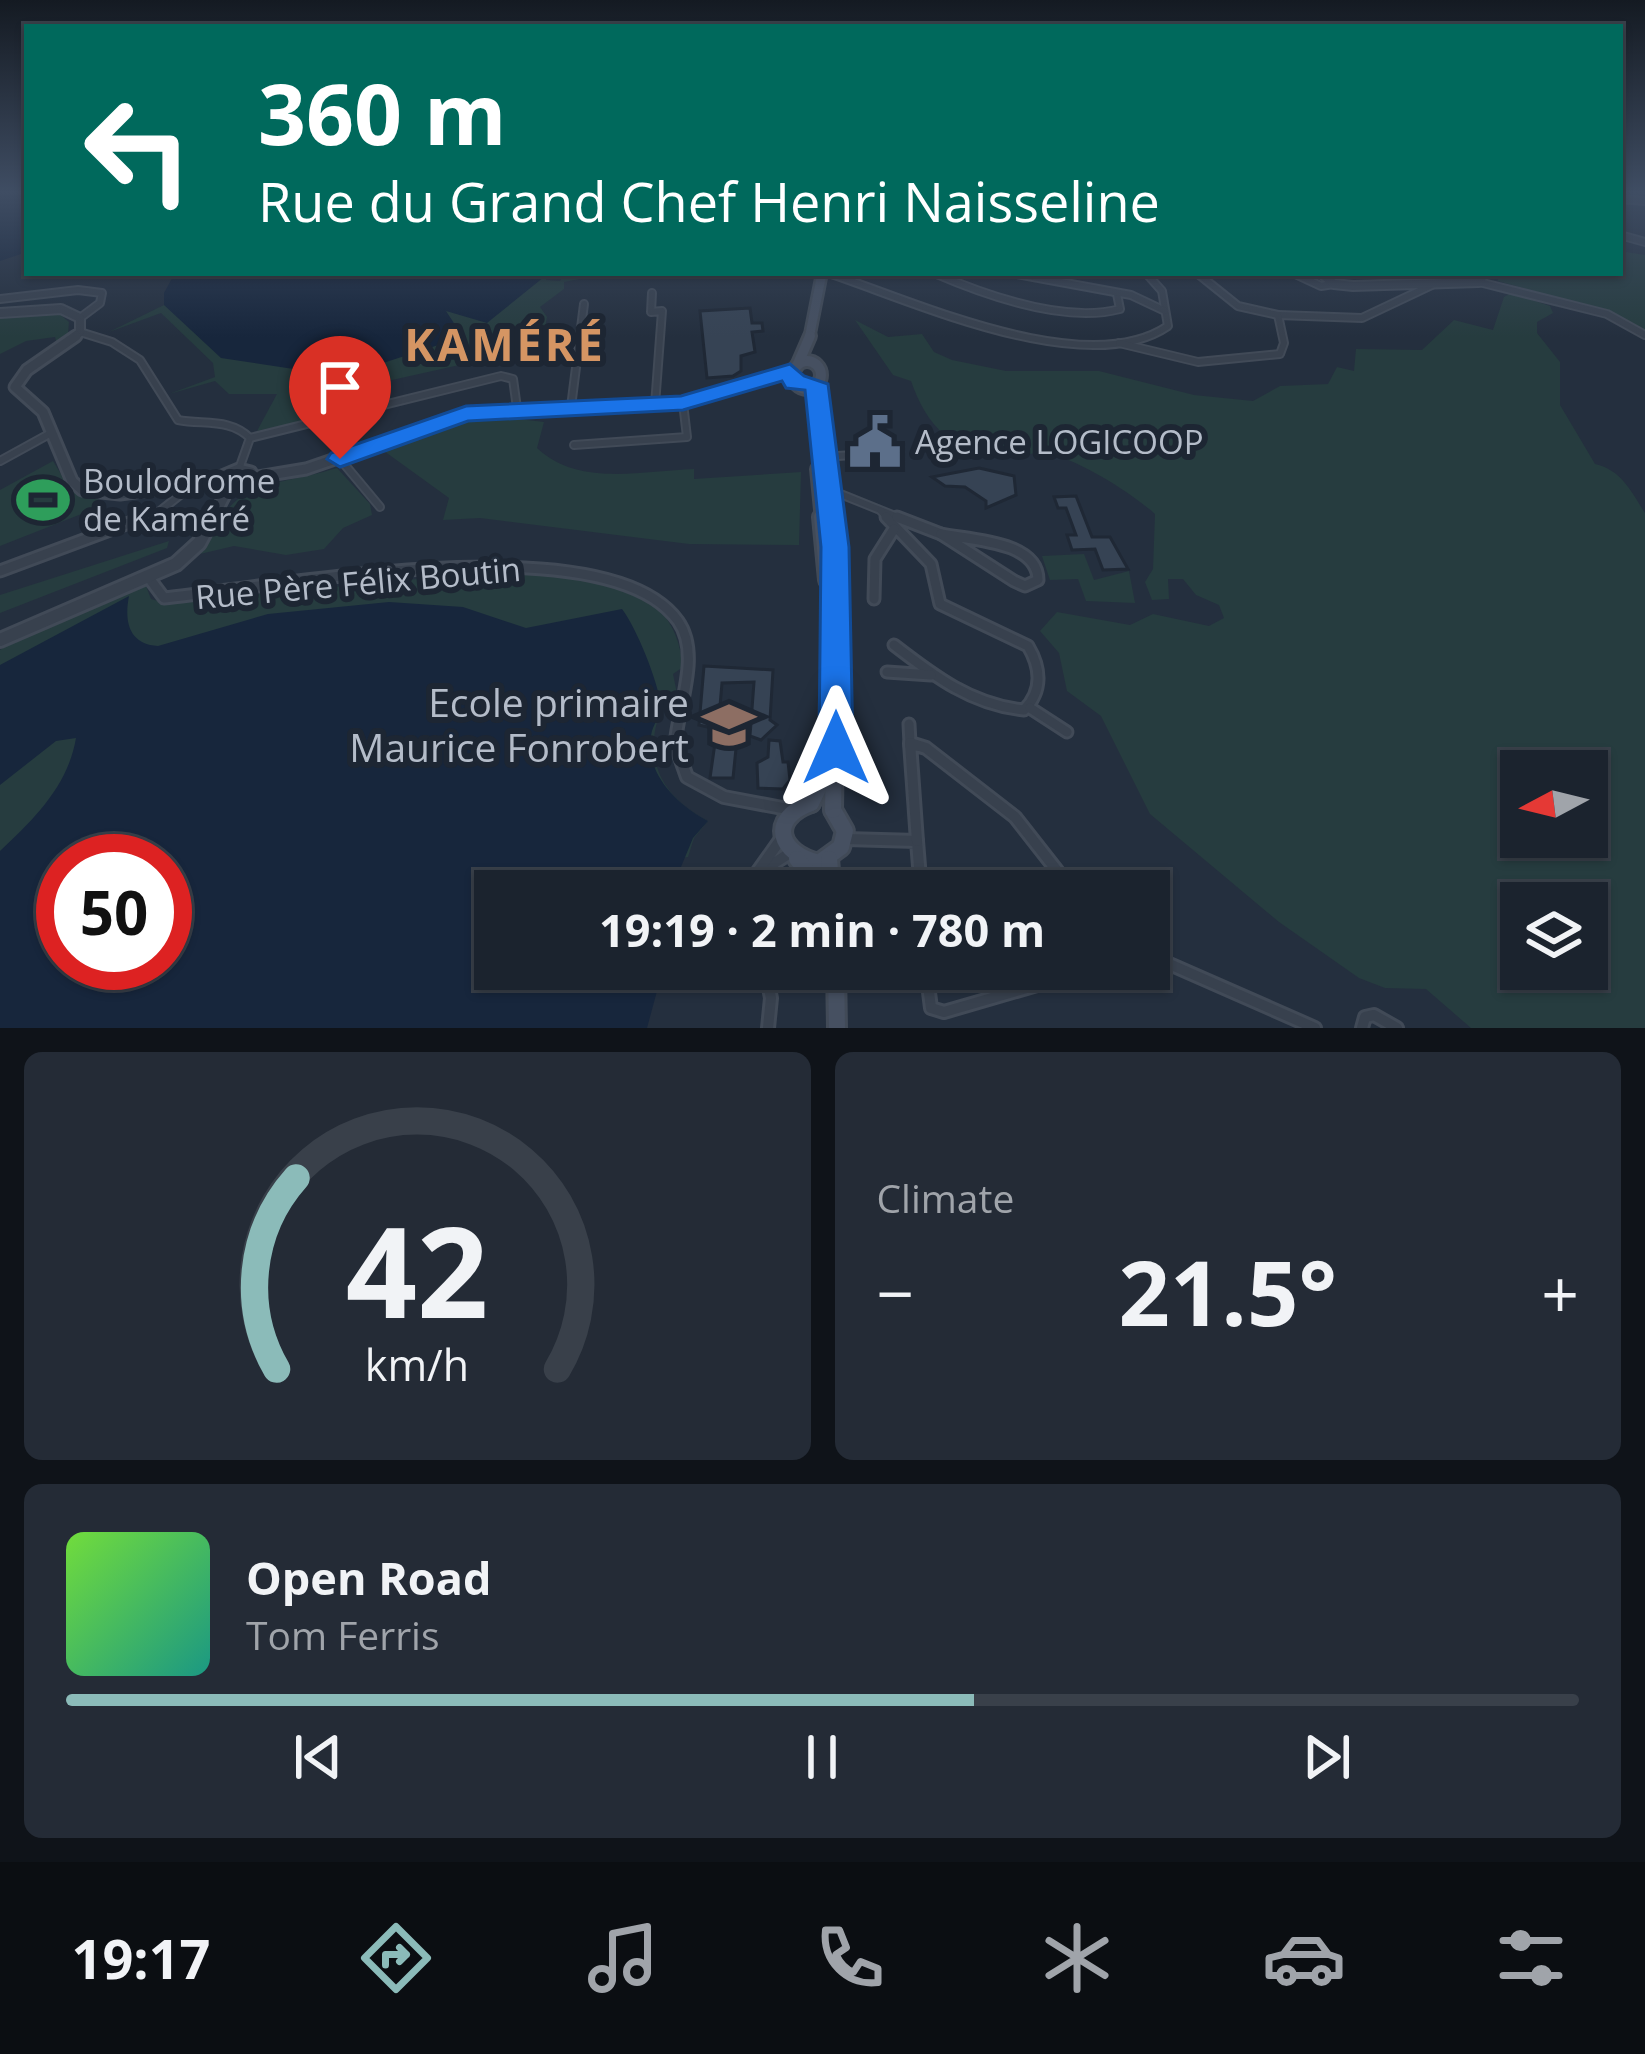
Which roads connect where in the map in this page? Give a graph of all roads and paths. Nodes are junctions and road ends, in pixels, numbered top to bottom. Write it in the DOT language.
graph roads {
  1 [pos="825,276"];
  2 [pos="826,276"];
  3 [pos="834,276"];
  4 [pos="941,276"];
  5 [pos="1026,276"];
  6 [pos="1149,276"];
  7 [pos="1202,276"];
  8 [pos="1300,276"];
  9 [pos="1325,276"];
  10 [pos="1482,277"];
  11 [pos="1437,283"];
  12 [pos="1334,284"];
  13 [pos="652,293"];
  14 [pos="1117,294"];
  15 [pos="0,299"];
  16 [pos="584,304"];
  17 [pos="1166,312"];
  18 [pos="0,313"];
  19 [pos="1278,315"];
  20 [pos="80,318"];
  21 [pos="80,332"];
  22 [pos="1645,335"];
  23 [pos="1112,341"];
  24 [pos="813,365"];
  25 [pos="800,377"];
  26 [pos="683,403"];
  27 [pos="655,405"];
  28 [pos="571,407"];
  29 [pos="517,408"];
  30 [pos="52,434"];
  31 [pos="250,438"];
  32 [pos="574,445"];
  33 [pos="897,452"];
  34 [pos="823,457"];
  35 [pos="340,459"];
  36 [pos="0,461"];
  37 [pos="239,469"];
  38 [pos="251,478"];
  39 [pos="196,483"];
  40 [pos="223,485"];
  41 [pos="828,489"];
  42 [pos="380,507"];
  43 [pos="881,511"];
  44 [pos="894,529"];
  45 [pos="941,534"];
  46 [pos="0,571"];
  47 [pos="148,578"];
  48 [pos="874,599"];
  49 [pos="0,640"];
  50 [pos="894,645"];
  51 [pos="887,672"];
  52 [pos="932,674"];
  53 [pos="1030,708"];
  54 [pos="909,724"];
  55 [pos="1066,732"];
  56 [pos="910,743"];
  57 [pos="758,803"];
  58 [pos="833,810"];
  59 [pos="793,831"];
  60 [pos="844,838"];
  61 [pos="917,841"];
  62 [pos="829,859"];
  63 [pos="758,870"];
  64 [pos="816,870"];
  65 [pos="829,870"];
  66 [pos="919,870"];
  67 [pos="1056,870"];
  68 [pos="1170,964"];
  69 [pos="769,990"];
  70 [pos="836,990"];
  71 [pos="929,990"];
  72 [pos="1020,990"];
  73 [pos="768,1028"];
  74 [pos="837,1028"];
  75 [pos="1315,1028"];
  76 [pos="1362,1028"];
  77 [pos="1397,1028"];
  1 -- 25 [label="main road"];
  2 -- 24 [label="main road"];
  3 -- 23 [label="street"];
  4 -- 14 [label="street"];
  5 -- 14 [label="street"];
  6 -- 17 [label="street"];
  7 -- 19 [label="street"];
  8 -- 12 [label="street"];
  9 -- 12 [label="street"];
  10 -- 11 [label="street"];
  10 -- 22 [label="street"];
  11 -- 12 [label="street"];
  11 -- 19 [label="street"];
  13 -- 27 [label="street"];
  14 -- 17 [label="street"];
  15 -- 20 [label="street"];
  16 -- 28 [label="street"];
  17 -- 23 [label="street"];
  18 -- 20 [label="street"];
  19 -- 23 [label="street"];
  20 -- 21 [label="street"];
  21 -- 30 [label="street"];
  21 -- 31 [label="street"];
  24 -- 25 [label="main road"];
  24 -- 25 [label="main road"];
  25 -- 26 [label="street"];
  25 -- 34 [label="main road"];
  25 -- 59 [label="main road"];
  26 -- 27 [label="street"];
  26 -- 32 [label="street"];
  27 -- 28 [label="street"];
  28 -- 29 [label="street"];
  29 -- 31 [label="street"];
  29 -- 35 [label="street"];
  30 -- 36 [label="street"];
  30 -- 39 [label="street"];
  31 -- 37 [label="street"];
  33 -- 34 [label="street"];
  34 -- 41 [label="main road"];
  35 -- 38 [label="street"];
  35 -- 42 [label="street"];
  37 -- 38 [label="street"];
  37 -- 40 [label="street"];
  38 -- 40 [label="street"];
  39 -- 40 [label="street"];
  39 -- 46 [label="street"];
  40 -- 47 [label="street"];
  41 -- 43 [label="street"];
  41 -- 58 [label="main road"];
  43 -- 44 [label="street"];
  43 -- 45 [label="street"];
  44 -- 48 [label="street"];
  44 -- 53 [label="street"];
  45 -- 45 [label="street"];
  47 -- 49 [label="street"];
  47 -- 57 [label="street, Rue Père Félix Boutin"];
  50 -- 52 [label="street"];
  51 -- 52 [label="street"];
  52 -- 53 [label="street"];
  53 -- 55 [label="street"];
  54 -- 56 [label="street"];
  56 -- 61 [label="street"];
  56 -- 67 [label="street"];
  57 -- 59 [label="street, Rue Père Félix Boutin"];
  57 -- 59 [label="street, Rue Père Félix Boutin"];
  58 -- 59 [label="main road"];
  58 -- 60 [label="main road"];
  59 -- 62 [label="main road"];
  59 -- 63 [label="street"];
  59 -- 64 [label="main road"];
  60 -- 61 [label="street"];
  60 -- 62 [label="main road"];
  61 -- 66 [label="street"];
  62 -- 65 [label="main road"];
  68 -- 75 [label="street"];
  69 -- 73 [label="street"];
  70 -- 74 [label="main road"];
  71 -- 72 [label="street"];
  76 -- 77 [label="street"];
}
